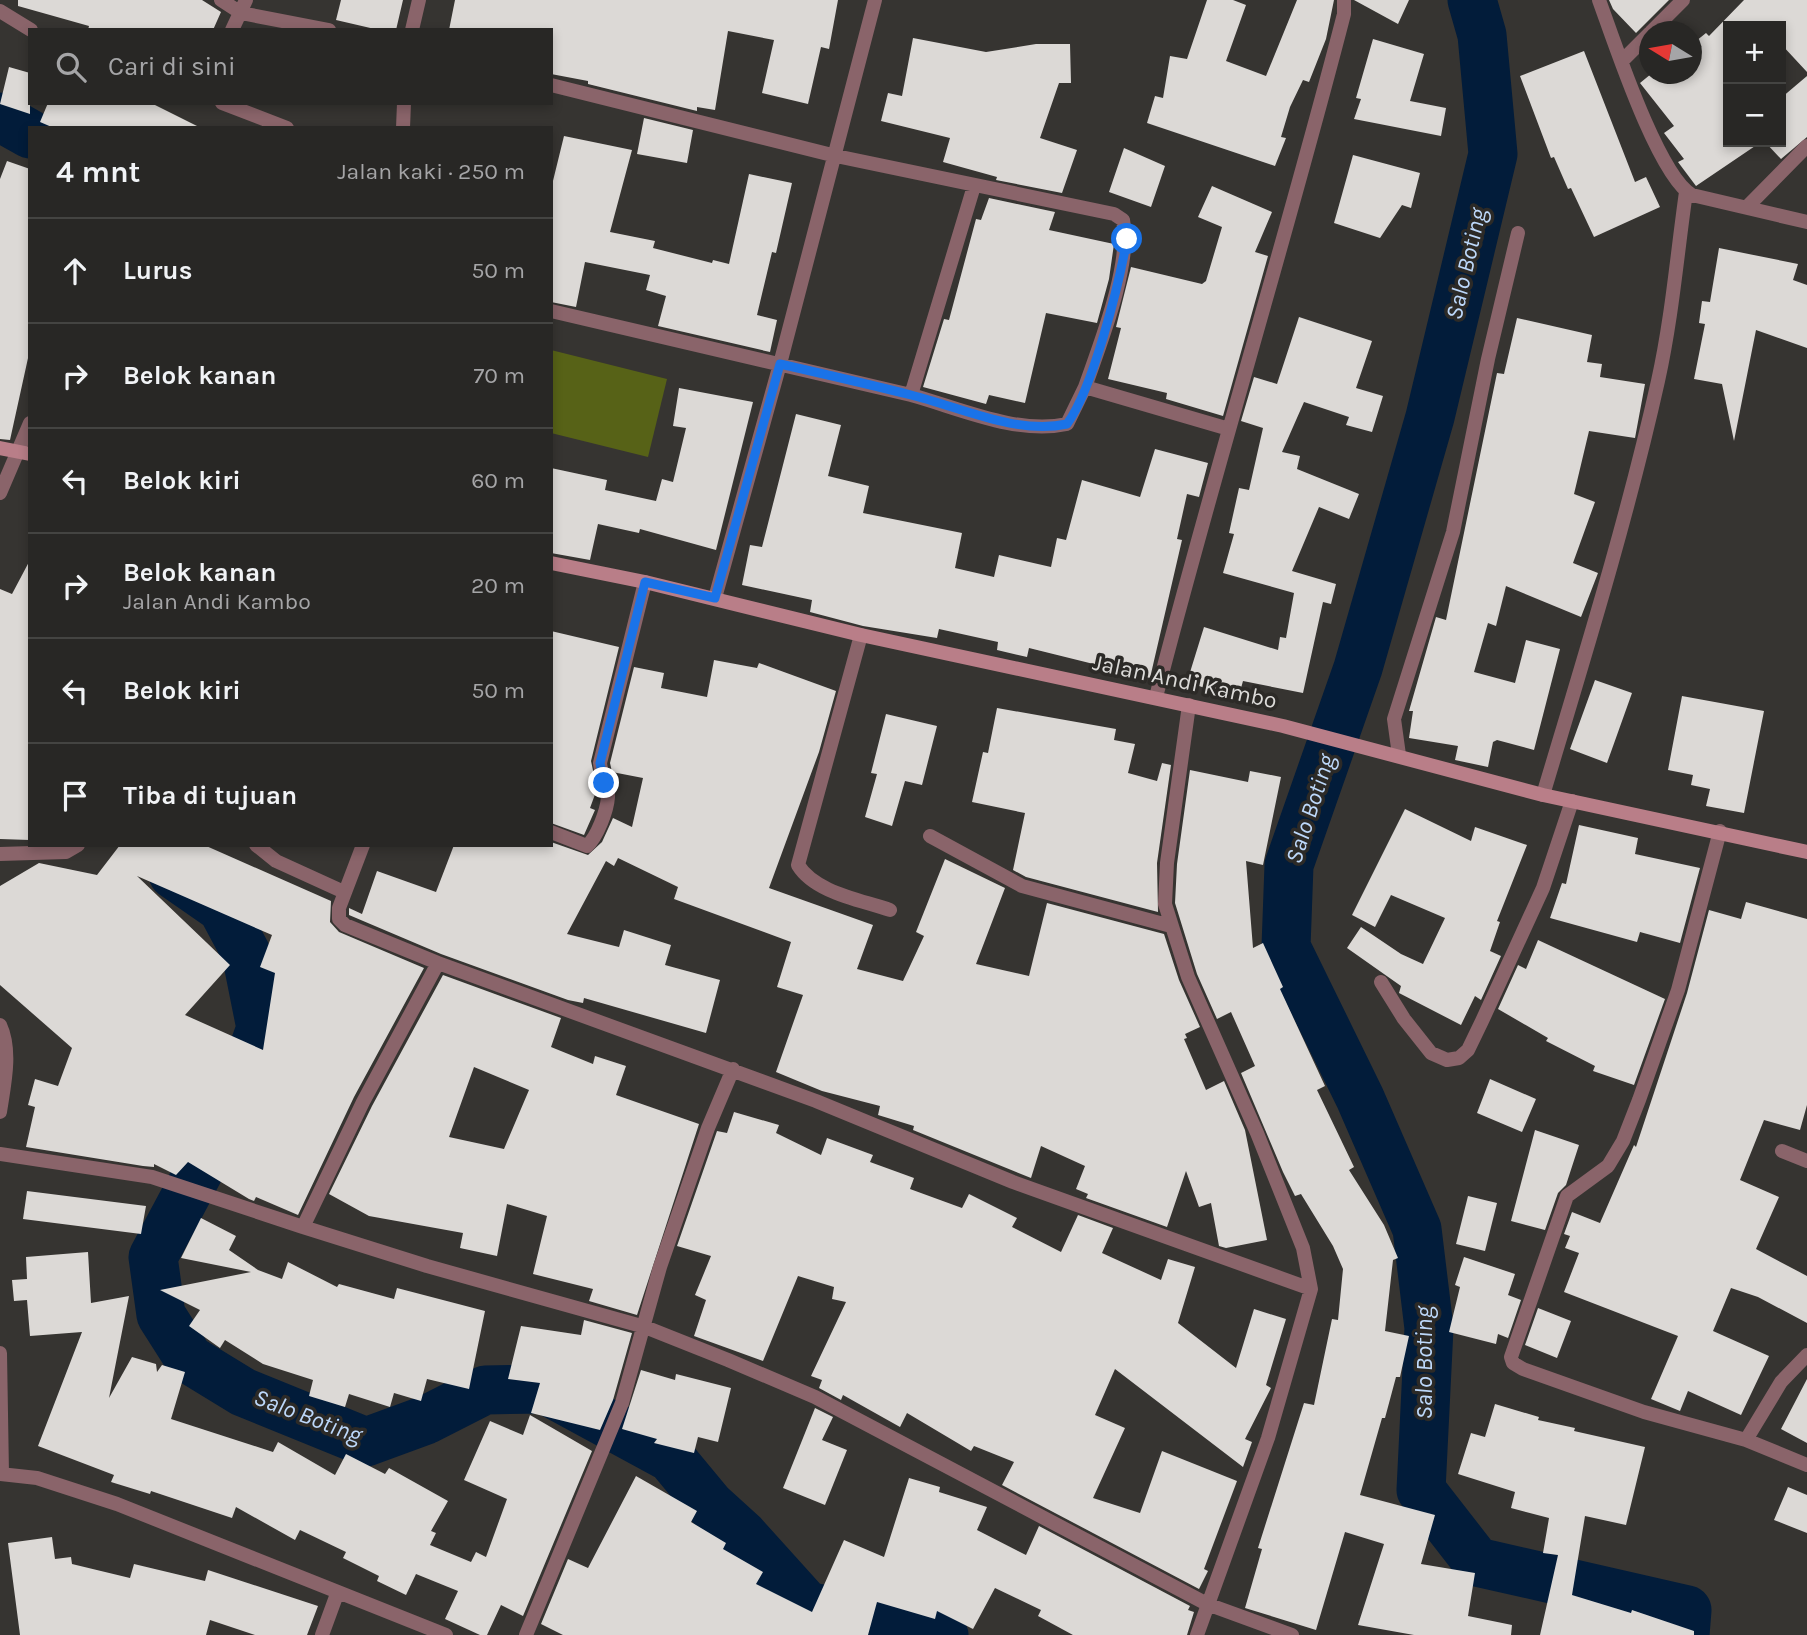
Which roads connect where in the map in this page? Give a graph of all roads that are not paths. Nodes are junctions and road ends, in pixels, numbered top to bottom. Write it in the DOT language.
graph roads {
  1 [pos="221,0"];
  2 [pos="419,0"];
  3 [pos="875,0"];
  4 [pos="1344,0"];
  5 [pos="1598,0"];
  6 [pos="1683,0"];
  7 [pos="244,7"];
  8 [pos="0,11"];
  9 [pos="1661,21"];
  10 [pos="28,28"];
  11 [pos="233,28"];
  12 [pos="322,28"];
  13 [pos="412,28"];
  14 [pos="1639,43"];
  15 [pos="1622,61"];
  16 [pos="553,85"];
  17 [pos="227,105"];
  18 [pos="404,105"];
  19 [pos="282,126"];
  20 [pos="403,126"];
  21 [pos="1807,146"];
  22 [pos="836,156"];
  23 [pos="974,186"];
  24 [pos="1686,192"];
  25 [pos="1748,206"];
  26 [pos="1807,222"];
  27 [pos="1518,233"];
  28 [pos="553,311"];
  29 [pos="780,364"];
  30 [pos="1085,387"];
  31 [pos="911,395"];
  32 [pos="1229,429"];
  33 [pos="28,433"];
  34 [pos="0,448"];
  35 [pos="24,453"];
  36 [pos="0,493"];
  37 [pos="553,563"];
  38 [pos="645,582"];
  39 [pos="715,598"];
  40 [pos="861,635"];
  41 [pos="1156,697"];
  42 [pos="1189,705"];
  43 [pos="1399,755"];
  44 [pos="1543,795"];
  45 [pos="1572,801"];
  46 [pos="1720,831"];
  47 [pos="553,833"];
  48 [pos="930,836"];
  49 [pos="75,847"];
  50 [pos="258,847"];
  51 [pos="362,847"];
  52 [pos="1807,852"];
  53 [pos="0,854"];
  54 [pos="344,892"];
  55 [pos="890,910"];
  56 [pos="1171,926"];
  57 [pos="438,963"];
  58 [pos="1381,982"];
  59 [pos="0,1025"];
  60 [pos="733,1069"];
  61 [pos="0,1112"];
  62 [pos="1782,1151"];
  63 [pos="0,1154"];
  64 [pos="1807,1161"];
  65 [pos="303,1227"];
  66 [pos="1311,1289"];
  67 [pos="645,1327"];
  68 [pos="0,1353"];
  69 [pos="1807,1355"];
  70 [pos="1746,1440"];
  71 [pos="1807,1465"];
  72 [pos="1,1474"];
  73 [pos="337,1594"];
  74 [pos="1207,1604"];
  75 [pos="322,1635"];
  76 [pos="446,1635"];
  77 [pos="526,1635"];
  78 [pos="1196,1635"];
  79 [pos="1292,1635"];
  1 -- 7 [label="street"];
  2 -- 13 [label="street"];
  3 -- 22 [label="street"];
  4 -- 32 [label="street"];
  5 -- 15 [label="street"];
  6 -- 9 [label="street"];
  7 -- 11 [label="street"];
  7 -- 12 [label="street"];
  8 -- 10 [label="street"];
  14 -- 15 [label="street"];
  15 -- 24 [label="street"];
  16 -- 22 [label="street"];
  17 -- 19 [label="street"];
  18 -- 20 [label="street"];
  21 -- 25 [label="street"];
  22 -- 23 [label="street"];
  22 -- 29 [label="street"];
  23 -- 30 [label="street"];
  23 -- 31 [label="street"];
  24 -- 25 [label="street"];
  24 -- 44 [label="street"];
  25 -- 26 [label="street"];
  27 -- 43 [label="street"];
  28 -- 29 [label="street"];
  29 -- 31 [label="street"];
  29 -- 39 [label="street"];
  30 -- 31 [label="street"];
  30 -- 32 [label="street"];
  32 -- 41 [label="street"];
  33 -- 35 [label="street"];
  34 -- 35 [label="street"];
  35 -- 36 [label="street"];
  37 -- 38 [label="street, Jalan Andi Kambo"];
  38 -- 39 [label="street, Jalan Andi Kambo"];
  38 -- 47 [label="street"];
  39 -- 40 [label="street, Jalan Andi Kambo"];
  40 -- 41 [label="street, Jalan Andi Kambo"];
  40 -- 55 [label="street"];
  41 -- 42 [label="street, Jalan Andi Kambo"];
  42 -- 43 [label="street, Jalan Andi Kambo"];
  42 -- 56 [label="street"];
  43 -- 44 [label="street, Jalan Andi Kambo"];
  44 -- 45 [label="street, Jalan Andi Kambo"];
  45 -- 46 [label="street, Jalan Andi Kambo"];
  45 -- 58 [label="street"];
  46 -- 52 [label="street, Jalan Andi Kambo"];
  46 -- 70 [label="street"];
  48 -- 56 [label="street"];
  49 -- 53 [label="street"];
  50 -- 54 [label="street"];
  51 -- 54 [label="street"];
  54 -- 57 [label="street"];
  56 -- 66 [label="street"];
  57 -- 60 [label="street"];
  57 -- 65 [label="street"];
  59 -- 61 [label="street"];
  60 -- 66 [label="street"];
  60 -- 67 [label="street"];
  62 -- 64 [label="street"];
  63 -- 65 [label="street"];
  65 -- 67 [label="street"];
  66 -- 74 [label="street"];
  67 -- 74 [label="street"];
  67 -- 77 [label="street"];
  68 -- 72 [label="street"];
  69 -- 70 [label="street"];
  70 -- 71 [label="street"];
  72 -- 73 [label="street"];
  73 -- 75 [label="street"];
  73 -- 76 [label="street"];
  74 -- 78 [label="street"];
  74 -- 79 [label="street"];
}
